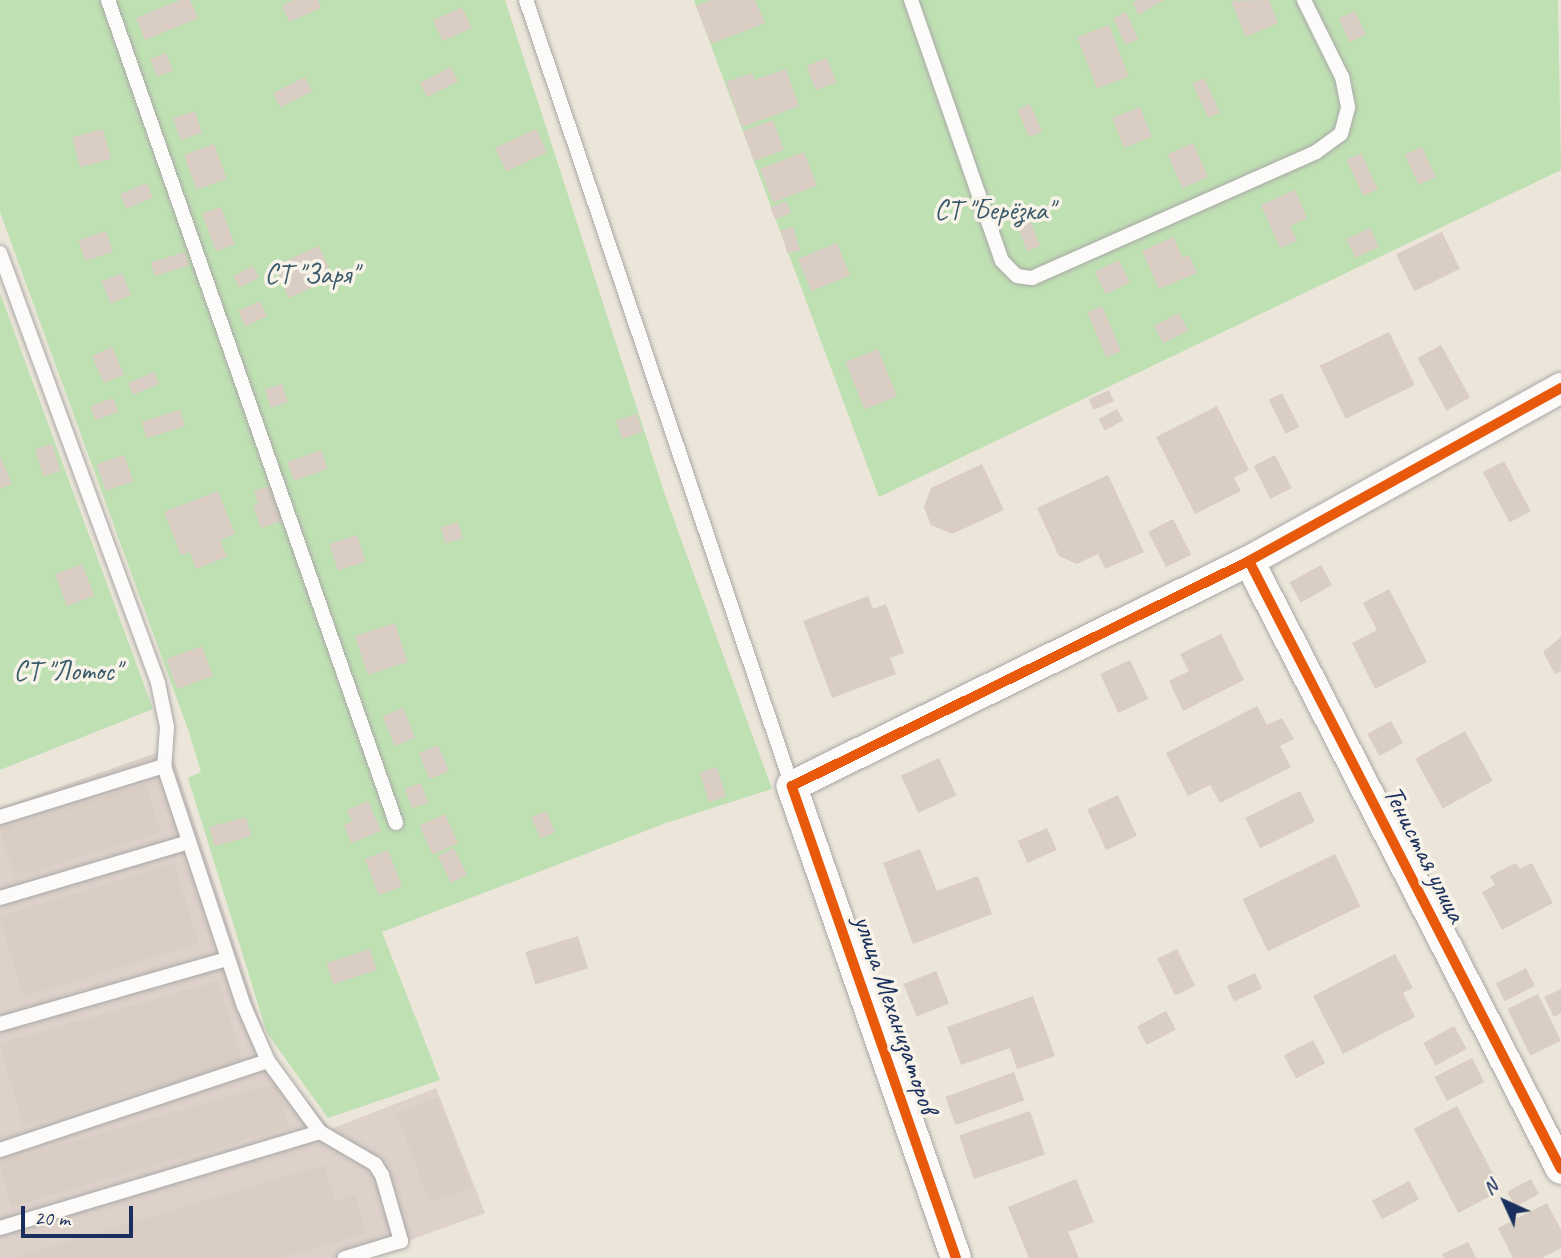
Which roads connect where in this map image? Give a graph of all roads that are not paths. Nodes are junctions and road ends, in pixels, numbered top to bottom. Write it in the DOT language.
graph roads {
  1 [pos="108,0"];
  2 [pos="526,0"];
  3 [pos="911,0"];
  4 [pos="1304,0"];
  5 [pos="0,253"];
  6 [pos="1561,387"];
  7 [pos="1249,561"];
  8 [pos="164,766"];
  9 [pos="792,786"];
  10 [pos="0,817"];
  11 [pos="396,823"];
  12 [pos="189,842"];
  13 [pos="0,898"];
  14 [pos="227,958"];
  15 [pos="0,1024"];
  16 [pos="268,1061"];
  17 [pos="320,1132"];
  18 [pos="0,1150"];
  19 [pos="1561,1168"];
  20 [pos="0,1228"];
  21 [pos="345,1258"];
  22 [pos="956,1258"];
  1 -- 11 [label="lane"];
  2 -- 9 [label="lane"];
  3 -- 4 [label="lane"];
  5 -- 8 [label="lane"];
  6 -- 7 [label="street"];
  7 -- 9 [label="street"];
  7 -- 19 [label="street, Тенистая улица"];
  8 -- 10 [label="lane"];
  8 -- 12 [label="lane"];
  9 -- 22 [label="street, улица Механизаторов"];
  12 -- 13 [label="lane"];
  12 -- 14 [label="lane"];
  14 -- 15 [label="lane"];
  14 -- 16 [label="lane"];
  16 -- 17 [label="lane"];
  16 -- 18 [label="lane"];
  17 -- 20 [label="lane"];
  17 -- 21 [label="lane"];
}
